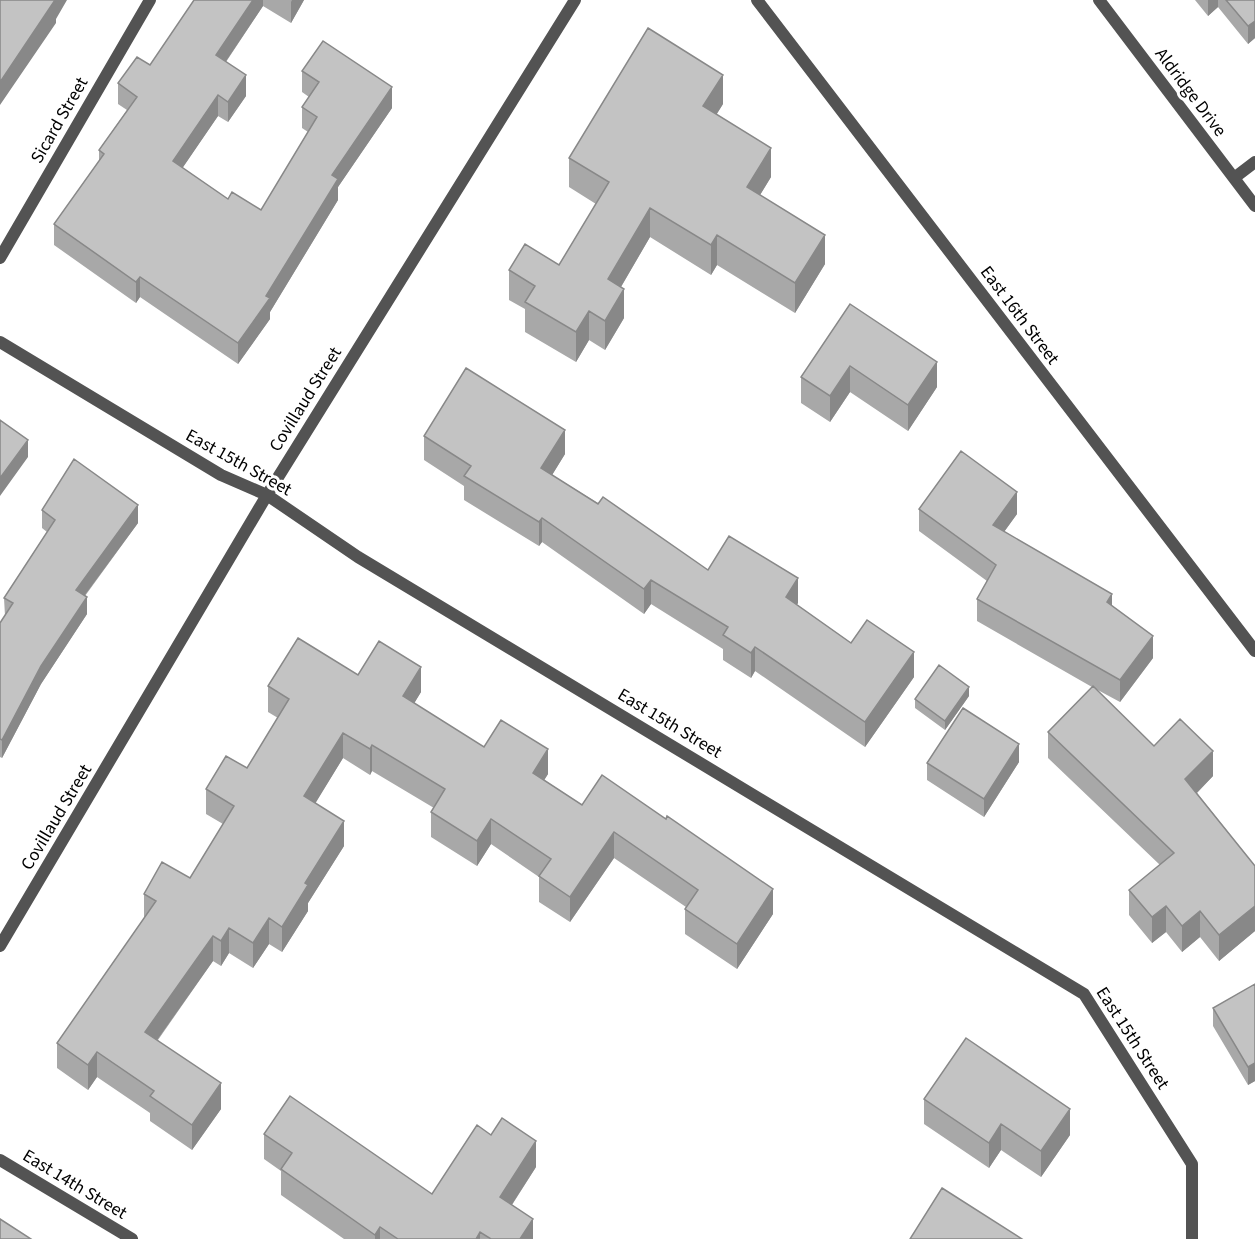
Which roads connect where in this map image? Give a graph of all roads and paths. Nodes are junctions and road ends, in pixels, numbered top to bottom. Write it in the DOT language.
graph roads {
  1 [pos="150,0"];
  2 [pos="575,0"];
  3 [pos="757,0"];
  4 [pos="1099,0"];
  5 [pos="1255,162"];
  6 [pos="1234,178"];
  7 [pos="1255,206"];
  8 [pos="0,258"];
  9 [pos="0,342"];
  10 [pos="267,495"];
  11 [pos="1255,651"];
  12 [pos="0,946"];
  13 [pos="0,1160"];
  14 [pos="132,1239"];
  15 [pos="1192,1239"];
  1 -- 8 [label="street, Sicard Street"];
  2 -- 10 [label="street, Covillaud Street"];
  3 -- 11 [label="street, East 16th Street"];
  4 -- 6 [label="street, Aldridge Drive"];
  5 -- 6 [label="street"];
  6 -- 7 [label="street, Aldridge Drive"];
  9 -- 10 [label="street, East 15th Street"];
  10 -- 12 [label="street, Covillaud Street"];
  10 -- 15 [label="street, East 15th Street"];
  13 -- 14 [label="street, East 14th Street"];
}
